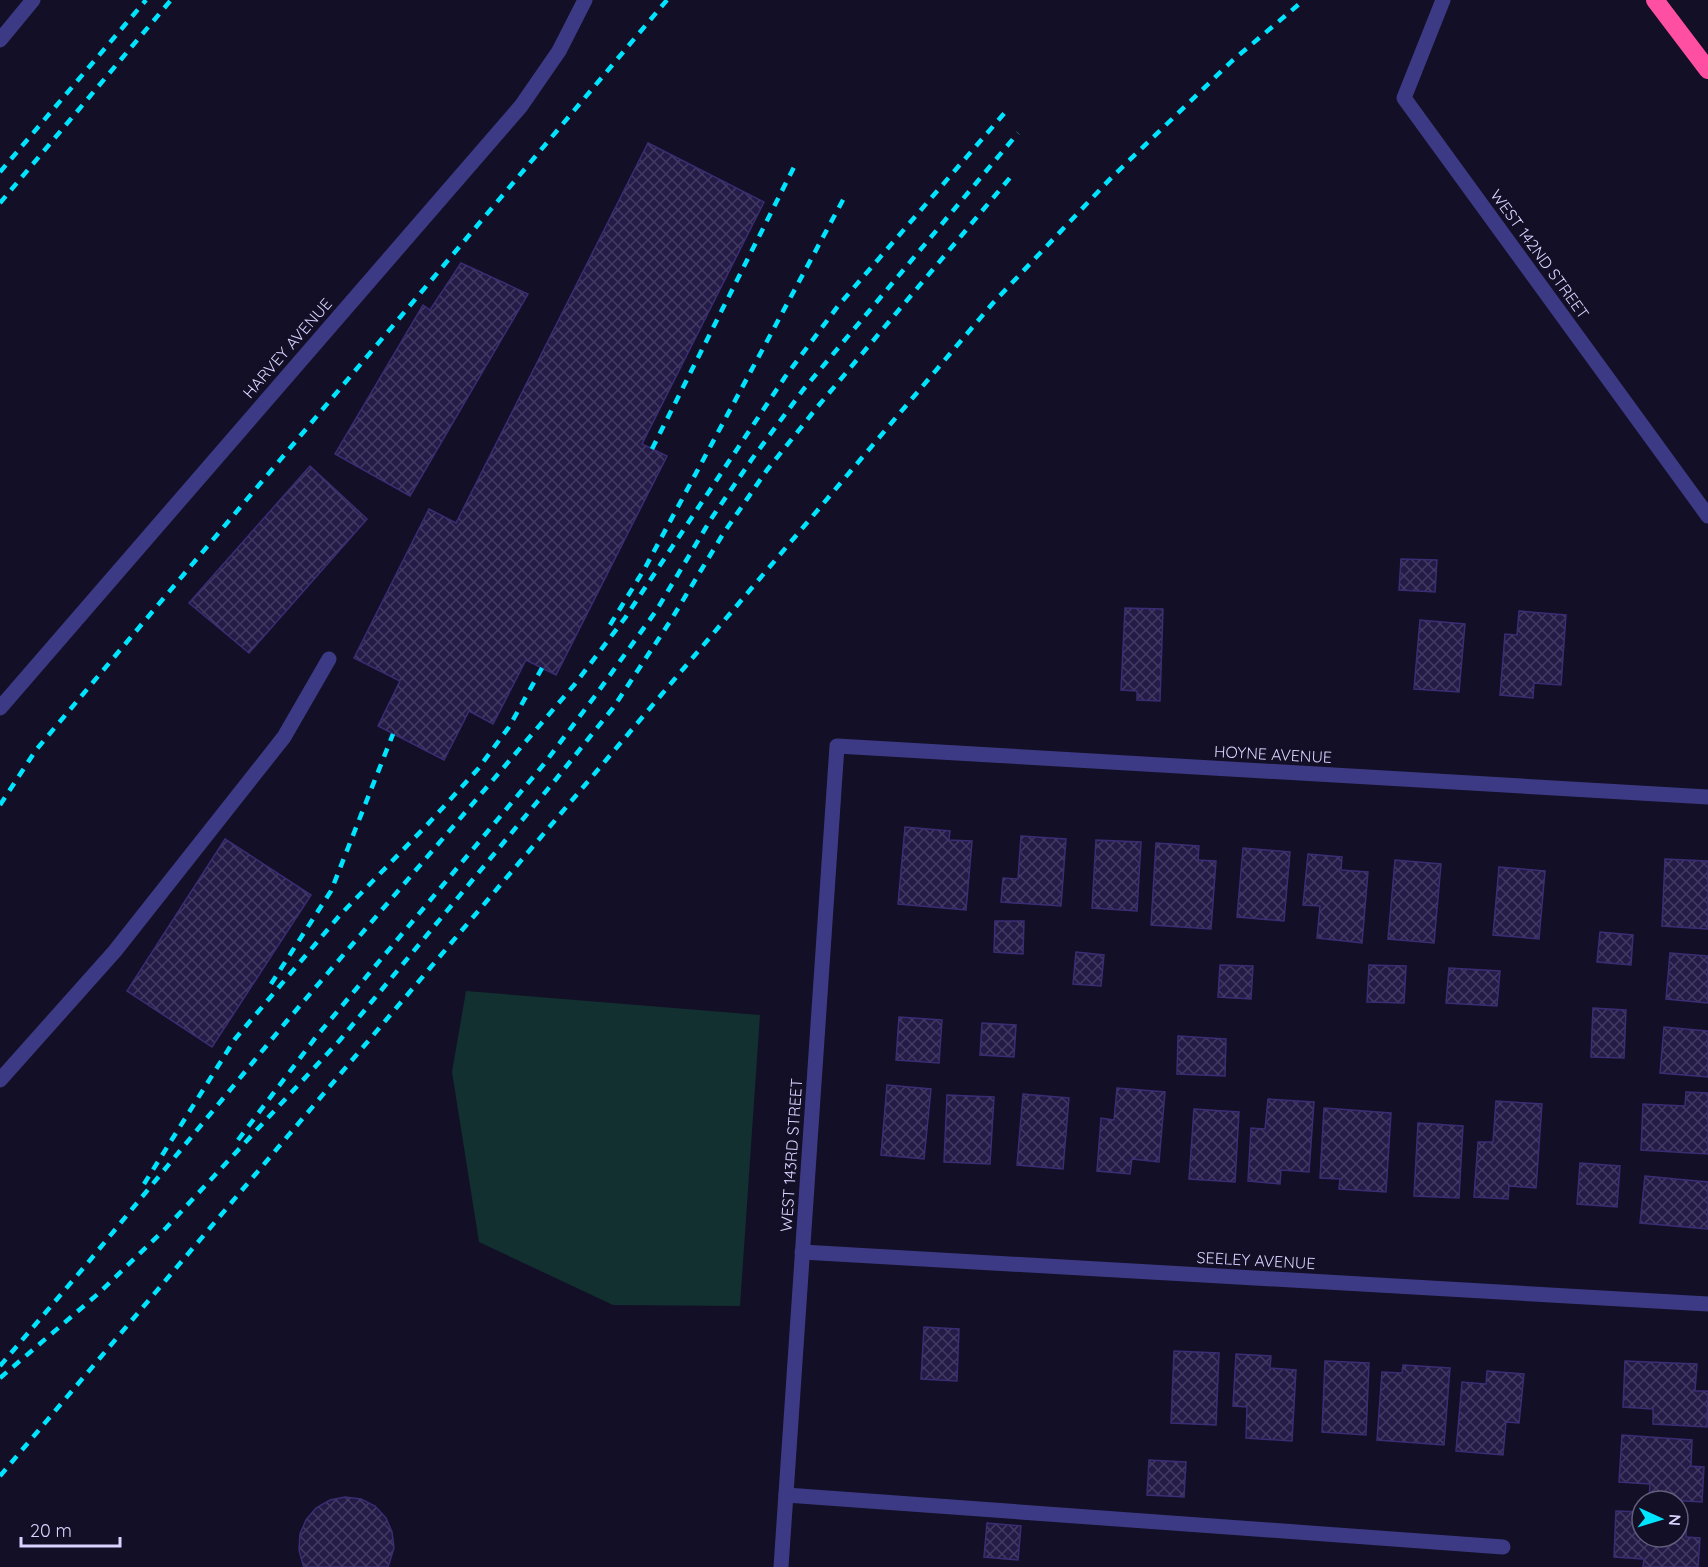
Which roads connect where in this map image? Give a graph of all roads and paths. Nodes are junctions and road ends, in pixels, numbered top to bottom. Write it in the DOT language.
graph roads {
  1 [pos="33,0"];
  2 [pos="585,0"];
  3 [pos="1443,0"];
  4 [pos="1655,0"];
  5 [pos="0,40"];
  6 [pos="1708,70"];
  7 [pos="1708,516"];
  8 [pos="330,659"];
  9 [pos="0,708"];
  10 [pos="837,746"];
  11 [pos="1708,797"];
  12 [pos="0,1080"];
  13 [pos="802,1252"];
  14 [pos="1708,1304"];
  15 [pos="786,1495"];
  16 [pos="1503,1547"];
  17 [pos="781,1567"];
  1 -- 5 [label="street"];
  2 -- 9 [label="street, HARVEY AVENUE"];
  3 -- 7 [label="street, WEST 142ND STREET"];
  4 -- 6 [label="highway"];
  8 -- 12 [label="street"];
  10 -- 11 [label="street, HOYNE AVENUE"];
  10 -- 13 [label="street, WEST 143RD STREET"];
  13 -- 14 [label="street, SEELEY AVENUE"];
  13 -- 15 [label="street, WEST 143RD STREET"];
  15 -- 16 [label="street"];
  15 -- 17 [label="street, WEST 143RD STREET"];
}
